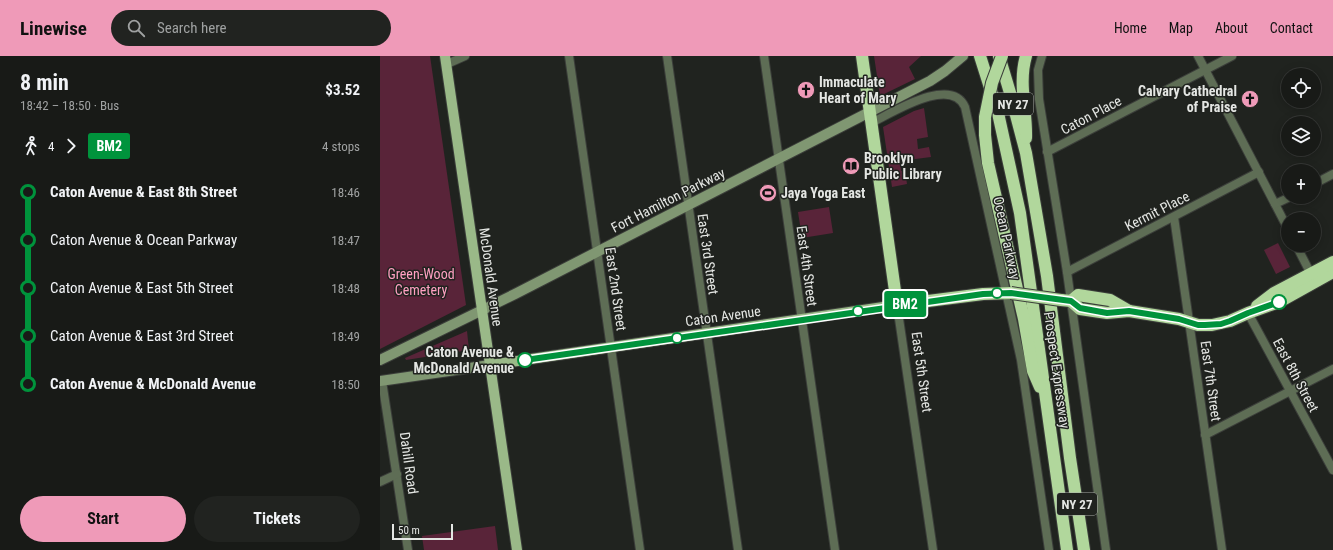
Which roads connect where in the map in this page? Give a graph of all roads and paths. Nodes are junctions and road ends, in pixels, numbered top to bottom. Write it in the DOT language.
graph roads {
  1 [pos="465,56"];
  2 [pos="569,56"];
  3 [pos="667,56"];
  4 [pos="764,56"];
  5 [pos="862,56"];
  6 [pos="980,56"];
  7 [pos="999,56"];
  8 [pos="1002,56"];
  9 [pos="1026,56"];
  10 [pos="1042,56"];
  11 [pos="1198,56"];
  12 [pos="1232,56"];
  13 [pos="962,57"];
  14 [pos="446,60"];
  15 [pos="1205,70"];
  16 [pos="872,117"];
  17 [pos="1047,152"];
  18 [pos="1026,153"];
  19 [pos="779,158"];
  20 [pos="1259,172"];
  21 [pos="1333,174"];
  22 [pos="1321,180"];
  23 [pos="1281,201"];
  24 [pos="1275,204"];
  25 [pos="688,206"];
  26 [pos="1281,216"];
  27 [pos="1174,217"];
  28 [pos="597,252"];
  29 [pos="1300,252"];
  30 [pos="1333,262"];
  31 [pos="1066,272"];
  32 [pos="1333,272"];
  33 [pos="1313,278"];
  34 [pos="1008,293"];
  35 [pos="1066,301"];
  36 [pos="897,305"];
  37 [pos="482,310"];
  38 [pos="1248,313"];
  39 [pos="802,320"];
  40 [pos="1189,322"];
  41 [pos="707,334"];
  42 [pos="611,347"];
  43 [pos="380,360"];
  44 [pos="490,365"];
  45 [pos="1333,369"];
  46 [pos="381,381"];
  47 [pos="1290,391"];
  48 [pos="1046,399"];
  49 [pos="1205,435"];
  50 [pos="1333,470"];
  51 [pos="397,474"];
  52 [pos="380,482"];
  53 [pos="1062,518"];
  54 [pos="408,550"];
  55 [pos="517,550"];
  56 [pos="640,550"];
  57 [pos="738,550"];
  58 [pos="836,550"];
  59 [pos="933,550"];
  60 [pos="1049,550"];
  61 [pos="1059,550"];
  62 [pos="1066,550"];
  63 [pos="1084,550"];
  64 [pos="1106,550"];
  65 [pos="1222,550"];
  1 -- 14 [label="street"];
  2 -- 28 [label="street, East 2nd Street"];
  3 -- 25 [label="street, East 3rd Street"];
  4 -- 19 [label="street, East 4th Street"];
  5 -- 16 [label="highway, East 5th Street"];
  6 -- 48 [label="highway, Prospect Expressway"];
  7 -- 18 [label="highway, Prospect Expressway / NY 27"];
  8 -- 48 [label="highway, bridge"];
  9 -- 18 [label="highway"];
  10 -- 17 [label="street"];
  11 -- 15 [label="street"];
  12 -- 15 [label="street, Caton Place"];
  13 -- 16 [label="main road, Fort Hamilton Parkway"];
  14 -- 37 [label="main road, McDonald Avenue"];
  15 -- 17 [label="street, Caton Place"];
  15 -- 20 [label="street"];
  16 -- 19 [label="main road, Fort Hamilton Parkway"];
  16 -- 34 [label="street, Ocean Parkway"];
  16 -- 36 [label="highway, East 5th Street"];
  17 -- 31 [label="street"];
  18 -- 63 [label="highway, Prospect Expressway / NY 27"];
  19 -- 25 [label="main road, Fort Hamilton Parkway"];
  19 -- 39 [label="street, East 4th Street"];
  20 -- 24 [label="street"];
  20 -- 27 [label="street, Kermit Place"];
  21 -- 22 [label="street"];
  23 -- 24 [label="street"];
  24 -- 26 [label="street"];
  25 -- 28 [label="main road, Fort Hamilton Parkway"];
  25 -- 41 [label="street, East 3rd Street"];
  27 -- 31 [label="street, Kermit Place"];
  27 -- 40 [label="street, East 7th Street"];
  28 -- 37 [label="main road, Fort Hamilton Parkway"];
  28 -- 42 [label="street, East 2nd Street"];
  29 -- 33 [label="street"];
  30 -- 33 [label="highway, Caton Avenue"];
  31 -- 35 [label="street"];
  32 -- 33 [label="highway, Caton Avenue"];
  33 -- 38 [label="highway, Caton Avenue"];
  34 -- 35 [label="highway, Caton Avenue, bridge"];
  34 -- 36 [label="highway, Caton Avenue"];
  34 -- 60 [label="street, Ocean Parkway"];
  35 -- 40 [label="highway, Caton Avenue"];
  35 -- 64 [label="street"];
  36 -- 39 [label="main road, Caton Avenue"];
  36 -- 59 [label="street, East 5th Street"];
  37 -- 43 [label="main road, Fort Hamilton Parkway"];
  37 -- 44 [label="main road, McDonald Avenue"];
  38 -- 40 [label="highway, Caton Avenue"];
  38 -- 47 [label="street, East 8th Street"];
  39 -- 41 [label="main road, Caton Avenue"];
  39 -- 58 [label="street, East 4th Street"];
  40 -- 49 [label="street, East 7th Street"];
  41 -- 42 [label="main road, Caton Avenue"];
  41 -- 57 [label="street, East 3rd Street"];
  42 -- 44 [label="main road, Caton Avenue"];
  42 -- 56 [label="street, East 2nd Street"];
  44 -- 46 [label="main road, Caton Avenue"];
  44 -- 55 [label="main road, McDonald Avenue"];
  45 -- 47 [label="street"];
  46 -- 51 [label="street, Dahill Road"];
  47 -- 49 [label="street"];
  47 -- 50 [label="street, East 8th Street"];
  48 -- 53 [label="highway, Prospect Expressway"];
  49 -- 65 [label="street, East 7th Street"];
  51 -- 52 [label="street"];
  51 -- 54 [label="street, Dahill Road"];
  53 -- 61 [label="highway"];
  53 -- 62 [label="highway, Prospect Expressway"];
}
